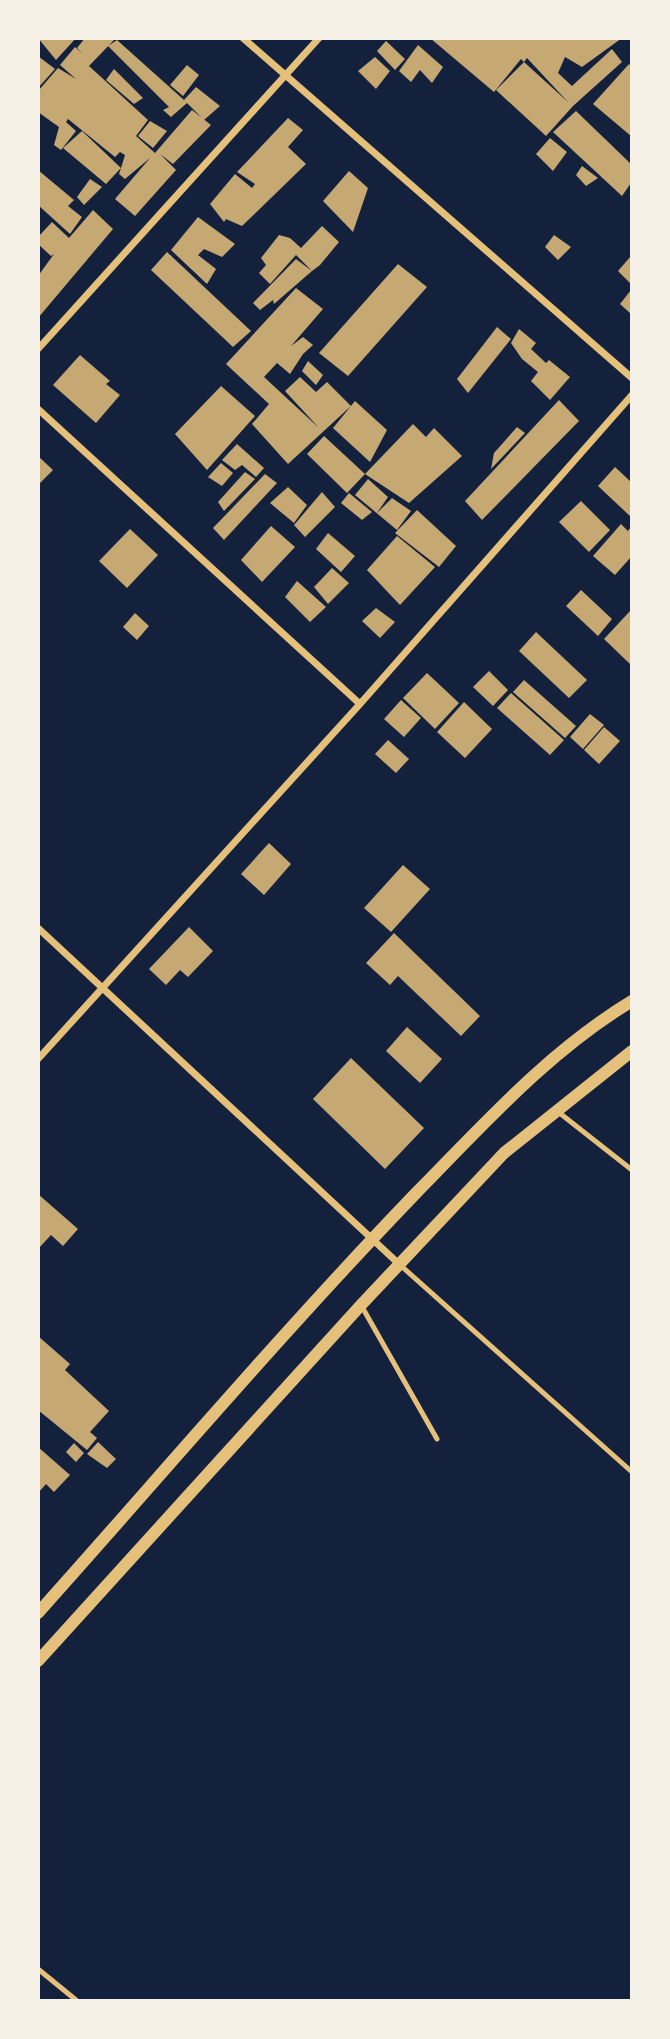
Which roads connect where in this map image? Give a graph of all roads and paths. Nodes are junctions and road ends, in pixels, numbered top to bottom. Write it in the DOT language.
graph roads {
  1 [pos="243,38"];
  2 [pos="319,38"];
  3 [pos="285,75"];
  4 [pos="38,349"];
  5 [pos="632,377"];
  6 [pos="632,395"];
  7 [pos="38,409"];
  8 [pos="360,704"];
  9 [pos="38,928"];
  10 [pos="103,987"];
  11 [pos="632,1001"];
  12 [pos="632,1051"];
  13 [pos="38,1059"];
  14 [pos="555,1110"];
  15 [pos="632,1170"];
  16 [pos="371,1241"];
  17 [pos="398,1264"];
  18 [pos="361,1305"];
  19 [pos="437,1439"];
  20 [pos="632,1472"];
  21 [pos="38,1613"];
  22 [pos="38,1661"];
  23 [pos="38,1969"];
  24 [pos="76,2000"];
  1 -- 3 [label="street"];
  2 -- 3 [label="street"];
  3 -- 4 [label="street"];
  3 -- 5 [label="street"];
  6 -- 8 [label="street"];
  7 -- 8 [label="street"];
  8 -- 10 [label="street"];
  9 -- 10 [label="street"];
  10 -- 13 [label="street"];
  10 -- 16 [label="street"];
  11 -- 16 [label="street"];
  12 -- 14 [label="street"];
  14 -- 15 [label="lane"];
  14 -- 17 [label="street"];
  16 -- 17 [label="street"];
  16 -- 21 [label="street"];
  17 -- 18 [label="street"];
  17 -- 20 [label="lane"];
  18 -- 19 [label="lane"];
  18 -- 22 [label="street"];
  23 -- 24 [label="lane"];
}
